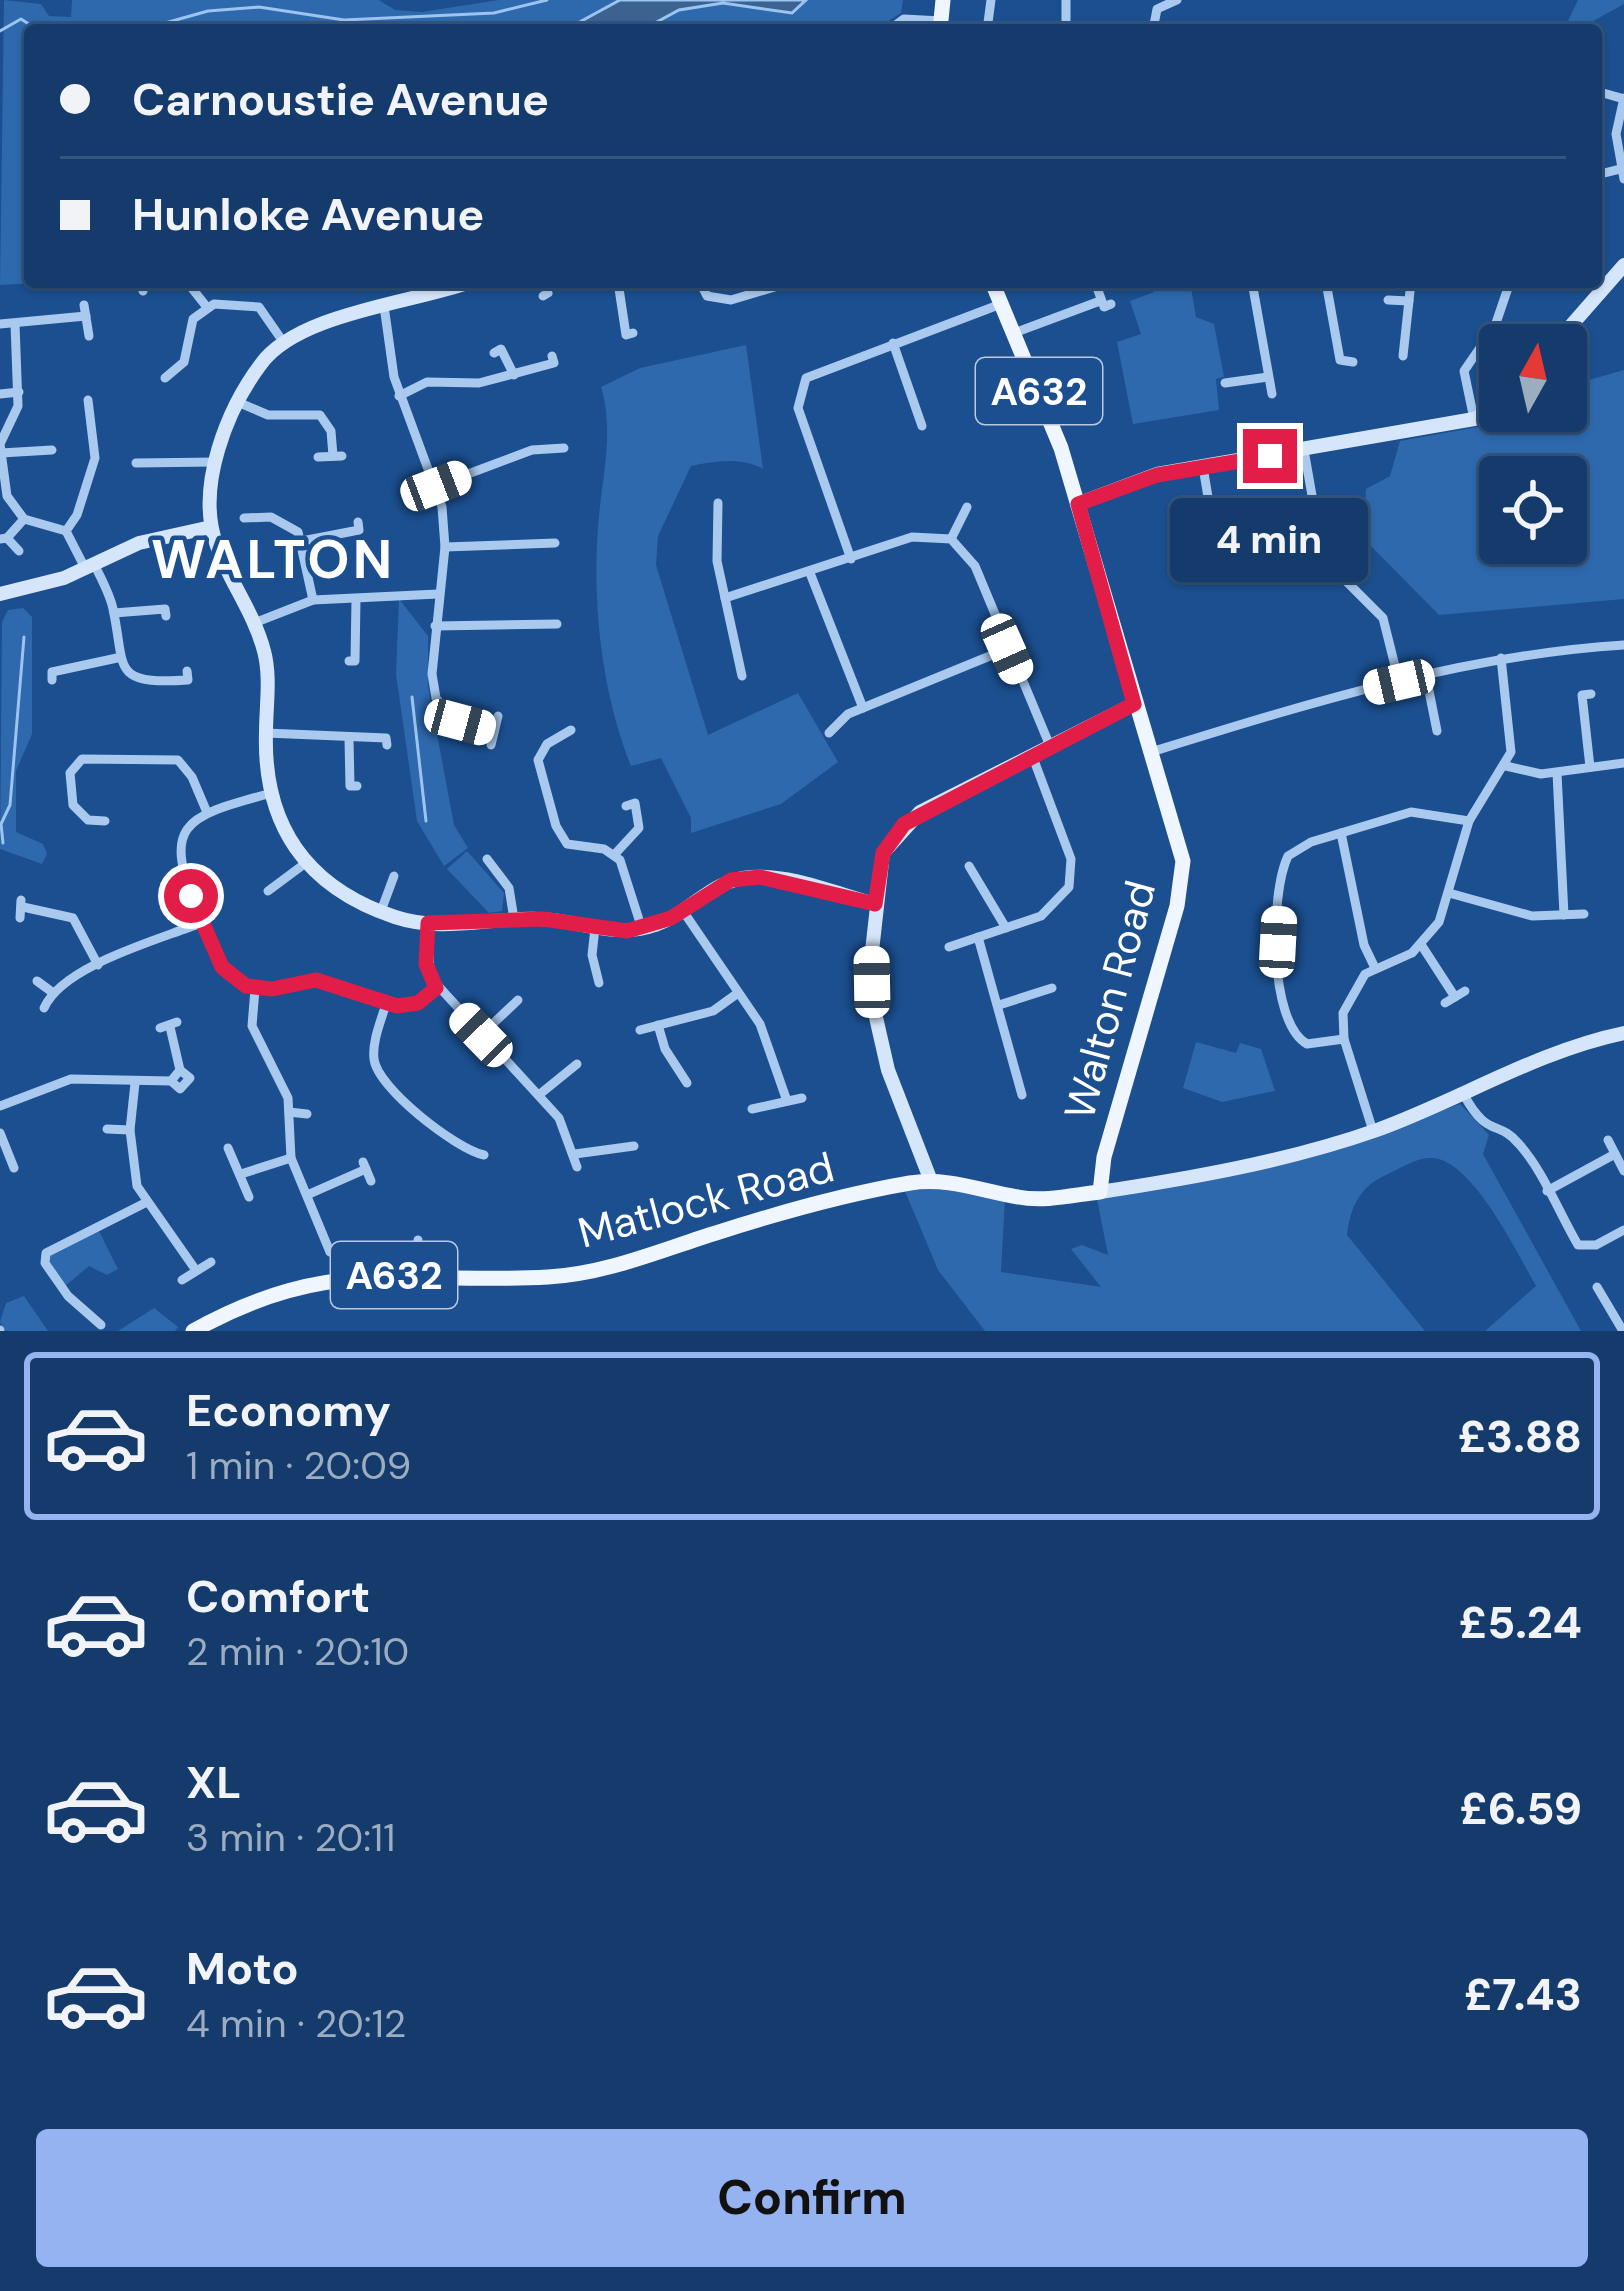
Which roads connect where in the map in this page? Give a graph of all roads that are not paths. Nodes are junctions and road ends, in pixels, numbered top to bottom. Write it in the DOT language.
graph roads {
  1 [pos="1177,0"];
  2 [pos="897,24"];
  3 [pos="930,24"];
  4 [pos="1154,24"];
  5 [pos="1624,98"];
  6 [pos="1623,172"];
  7 [pos="1624,265"];
  8 [pos="143,288"];
  9 [pos="192,288"];
  10 [pos="448,288"];
  11 [pos="546,288"];
  12 [pos="619,288"];
  13 [pos="703,288"];
  14 [pos="769,288"];
  15 [pos="994,288"];
  16 [pos="1097,288"];
  17 [pos="1253,288"];
  18 [pos="1328,288"];
  19 [pos="1410,288"];
  20 [pos="1508,288"];
  21 [pos="143,291"];
  22 [pos="543,296"];
  23 [pos="1388,300"];
  24 [pos="1409,301"];
  25 [pos="1001,304"];
  26 [pos="206,306"];
  27 [pos="384,306"];
  28 [pos="0,324"];
  29 [pos="15,324"];
  30 [pos="1572,324"];
  31 [pos="633,333"];
  32 [pos="1014,333"];
  33 [pos="89,336"];
  34 [pos="893,343"];
  35 [pos="284,344"];
  36 [pos="494,353"];
  37 [pos="552,356"];
  38 [pos="1403,356"];
  39 [pos="1353,362"];
  40 [pos="514,375"];
  41 [pos="1268,376"];
  42 [pos="165,378"];
  43 [pos="1232,379"];
  44 [pos="19,392"];
  45 [pos="0,394"];
  46 [pos="1272,394"];
  47 [pos="399,396"];
  48 [pos="240,403"];
  49 [pos="70,409"];
  50 [pos="1479,416"];
  51 [pos="1474,419"];
  52 [pos="922,426"];
  53 [pos="44,448"];
  54 [pos="564,448"];
  55 [pos="1304,451"];
  56 [pos="1,453"];
  57 [pos="318,457"];
  58 [pos="215,462"];
  59 [pos="136,463"];
  60 [pos="1203,467"];
  61 [pos="436,486"];
  62 [pos="718,503"];
  63 [pos="969,504"];
  64 [pos="1078,504"];
  65 [pos="252,514"];
  66 [pos="23,518"];
  67 [pos="358,522"];
  68 [pos="211,526"];
  69 [pos="66,531"];
  70 [pos="4,538"];
  71 [pos="951,539"];
  72 [pos="302,541"];
  73 [pos="554,543"];
  74 [pos="445,547"];
  75 [pos="19,551"];
  76 [pos="1323,558"];
  77 [pos="851,559"];
  78 [pos="90,566"];
  79 [pos="810,573"];
  80 [pos="0,594"];
  81 [pos="438,594"];
  82 [pos="725,598"];
  83 [pos="356,599"];
  84 [pos="313,600"];
  85 [pos="114,613"];
  86 [pos="166,616"];
  87 [pos="254,623"];
  88 [pos="556,624"];
  89 [pos="435,626"];
  90 [pos="1624,645"];
  91 [pos="1007,649"];
  92 [pos="117,658"];
  93 [pos="1502,658"];
  94 [pos="349,661"];
  95 [pos="187,671"];
  96 [pos="742,676"];
  97 [pos="1426,676"];
  98 [pos="52,680"];
  99 [pos="1399,682"];
  100 [pos="1592,694"];
  101 [pos="1134,704"];
  102 [pos="863,708"];
  103 [pos="498,716"];
  104 [pos="571,730"];
  105 [pos="494,731"];
  106 [pos="1437,731"];
  107 [pos="266,733"];
  108 [pos="829,733"];
  109 [pos="349,739"];
  110 [pos="387,745"];
  111 [pos="490,745"];
  112 [pos="1050,746"];
  113 [pos="1150,752"];
  114 [pos="1032,755"];
  115 [pos="1624,763"];
  116 [pos="1506,766"];
  117 [pos="1590,767"];
  118 [pos="1557,772"];
  119 [pos="357,786"];
  120 [pos="268,794"];
  121 [pos="631,801"];
  122 [pos="206,810"];
  123 [pos="105,820"];
  124 [pos="1469,821"];
  125 [pos="1341,833"];
  126 [pos="614,855"];
  127 [pos="487,859"];
  128 [pos="307,862"];
  129 [pos="969,866"];
  130 [pos="394,877"];
  131 [pos="268,891"];
  132 [pos="1449,893"];
  133 [pos="875,904"];
  134 [pos="22,908"];
  135 [pos="682,910"];
  136 [pos="381,911"];
  137 [pos="1584,914"];
  138 [pos="1564,915"];
  139 [pos="514,919"];
  140 [pos="202,922"];
  141 [pos="428,923"];
  142 [pos="595,928"];
  143 [pos="1006,928"];
  144 [pos="642,929"];
  145 [pos="978,937"];
  146 [pos="950,946"];
  147 [pos="1422,946"];
  148 [pos="98,965"];
  149 [pos="1375,968"];
  150 [pos="599,976"];
  151 [pos="37,981"];
  152 [pos="436,988"];
  153 [pos="1052,988"];
  154 [pos="255,989"];
  155 [pos="52,992"];
  156 [pos="738,994"];
  157 [pos="1455,997"];
  158 [pos="386,1004"];
  159 [pos="517,1004"];
  160 [pos="999,1005"];
  161 [pos="44,1008"];
  162 [pos="658,1025"];
  163 [pos="169,1026"];
  164 [pos="640,1030"];
  165 [pos="1624,1033"];
  166 [pos="481,1035"];
  167 [pos="1344,1039"];
  168 [pos="577,1068"];
  169 [pos="180,1070"];
  170 [pos="171,1081"];
  171 [pos="687,1083"];
  172 [pos="135,1084"];
  173 [pos="539,1094"];
  174 [pos="1022,1094"];
  175 [pos="1464,1095"];
  176 [pos="802,1098"];
  177 [pos="787,1101"];
  178 [pos="0,1106"];
  179 [pos="752,1109"];
  180 [pos="289,1112"];
  181 [pos="308,1114"];
  182 [pos="107,1129"];
  183 [pos="130,1130"];
  184 [pos="1373,1131"];
  185 [pos="0,1133"];
  186 [pos="1608,1140"];
  187 [pos="634,1146"];
  188 [pos="228,1148"];
  189 [pos="575,1154"];
  190 [pos="1615,1154"];
  191 [pos="476,1156"];
  192 [pos="291,1158"];
  193 [pos="577,1167"];
  194 [pos="13,1170"];
  195 [pos="367,1170"];
  196 [pos="1624,1171"];
  197 [pos="241,1174"];
  198 [pos="931,1181"];
  199 [pos="1547,1191"];
  200 [pos="1100,1192"];
  201 [pos="307,1196"];
  202 [pos="249,1197"];
  203 [pos="145,1204"];
  204 [pos="1624,1230"];
  205 [pos="418,1240"];
  206 [pos="329,1252"];
  207 [pos="320,1261"];
  208 [pos="211,1262"];
  209 [pos="195,1268"];
  210 [pos="182,1280"];
  211 [pos="1597,1287"];
  212 [pos="101,1325"];
  213 [pos="1623,1329"];
  214 [pos="194,1331"];
  1 -- 4 [label="street"];
  2 -- 3 [label="street"];
  5 -- 6 [label="street"];
  7 -- 30 [label="street"];
  8 -- 21 [label="street"];
  9 -- 26 [label="street"];
  10 -- 27 [label="street"];
  11 -- 22 [label="street"];
  12 -- 31 [label="street"];
  13 -- 14 [label="street"];
  15 -- 25 [label="main road, Walton Road / A632"];
  16 -- 32 [label="street"];
  17 -- 41 [label="street"];
  18 -- 39 [label="street"];
  19 -- 24 [label="street"];
  20 -- 51 [label="street"];
  23 -- 24 [label="street"];
  24 -- 38 [label="street"];
  25 -- 32 [label="main road, Walton Road / A632"];
  25 -- 34 [label="street"];
  26 -- 35 [label="street"];
  26 -- 42 [label="street"];
  27 -- 35 [label="street"];
  27 -- 47 [label="street"];
  28 -- 29 [label="street"];
  29 -- 33 [label="street"];
  29 -- 44 [label="street"];
  32 -- 64 [label="main road, Walton Road / A632"];
  34 -- 52 [label="street"];
  34 -- 77 [label="street"];
  35 -- 48 [label="street"];
  36 -- 40 [label="street"];
  37 -- 40 [label="street"];
  40 -- 47 [label="street"];
  41 -- 43 [label="street"];
  41 -- 46 [label="street"];
  44 -- 45 [label="street"];
  44 -- 56 [label="street"];
  47 -- 61 [label="street"];
  48 -- 57 [label="street"];
  48 -- 58 [label="street"];
  49 -- 69 [label="street"];
  50 -- 51 [label="street"];
  51 -- 55 [label="street"];
  53 -- 56 [label="street"];
  54 -- 61 [label="street"];
  55 -- 60 [label="street"];
  55 -- 76 [label="street"];
  56 -- 66 [label="street"];
  58 -- 59 [label="street"];
  58 -- 68 [label="street"];
  60 -- 64 [label="street"];
  60 -- 76 [label="street"];
  61 -- 74 [label="street"];
  62 -- 82 [label="street"];
  63 -- 71 [label="street"];
  64 -- 101 [label="main road, Walton Road / A632"];
  65 -- 72 [label="street"];
  66 -- 69 [label="street"];
  66 -- 70 [label="street"];
  67 -- 72 [label="street"];
  68 -- 78 [label="street"];
  68 -- 87 [label="street"];
  69 -- 78 [label="street"];
  70 -- 75 [label="street"];
  71 -- 77 [label="street"];
  71 -- 91 [label="street"];
  72 -- 84 [label="street"];
  73 -- 74 [label="street"];
  74 -- 81 [label="street"];
  76 -- 99 [label="street"];
  77 -- 79 [label="street"];
  78 -- 80 [label="street"];
  78 -- 85 [label="street"];
  79 -- 82 [label="street"];
  79 -- 102 [label="street"];
  81 -- 83 [label="street"];
  81 -- 89 [label="street"];
  82 -- 96 [label="street"];
  83 -- 84 [label="street"];
  83 -- 94 [label="street"];
  84 -- 87 [label="street"];
  85 -- 86 [label="street"];
  85 -- 92 [label="street"];
  87 -- 107 [label="street"];
  88 -- 89 [label="street"];
  89 -- 105 [label="street"];
  90 -- 93 [label="street"];
  91 -- 102 [label="street"];
  91 -- 112 [label="street"];
  92 -- 95 [label="street"];
  92 -- 98 [label="street"];
  93 -- 97 [label="street"];
  93 -- 116 [label="street"];
  97 -- 99 [label="street"];
  97 -- 106 [label="street"];
  99 -- 113 [label="street"];
  100 -- 117 [label="street"];
  101 -- 112 [label="street"];
  101 -- 113 [label="main road, Walton Road / A632"];
  102 -- 108 [label="street"];
  103 -- 105 [label="street"];
  104 -- 126 [label="street"];
  105 -- 111 [label="street"];
  107 -- 109 [label="street"];
  107 -- 120 [label="street"];
  109 -- 110 [label="street"];
  109 -- 119 [label="street"];
  112 -- 114 [label="street"];
  113 -- 200 [label="main road, Walton Road / A632"];
  114 -- 133 [label="street"];
  114 -- 143 [label="street"];
  115 -- 117 [label="street"];
  116 -- 118 [label="street"];
  116 -- 124 [label="street"];
  117 -- 118 [label="street"];
  118 -- 138 [label="street"];
  120 -- 122 [label="street"];
  120 -- 128 [label="street"];
  121 -- 126 [label="street"];
  122 -- 123 [label="street"];
  122 -- 140 [label="street"];
  124 -- 125 [label="street"];
  124 -- 132 [label="street"];
  125 -- 149 [label="street"];
  125 -- 167 [label="street"];
  126 -- 144 [label="street"];
  127 -- 139 [label="street"];
  128 -- 131 [label="street"];
  128 -- 136 [label="street"];
  129 -- 143 [label="street"];
  130 -- 136 [label="street"];
  132 -- 138 [label="street"];
  132 -- 147 [label="street"];
  133 -- 135 [label="street"];
  133 -- 198 [label="street"];
  134 -- 148 [label="street"];
  135 -- 144 [label="street"];
  135 -- 156 [label="street"];
  136 -- 141 [label="street"];
  137 -- 138 [label="street"];
  139 -- 141 [label="street"];
  139 -- 142 [label="street"];
  140 -- 148 [label="street"];
  140 -- 154 [label="street"];
  141 -- 152 [label="street"];
  142 -- 144 [label="street"];
  142 -- 150 [label="street"];
  143 -- 145 [label="street"];
  145 -- 146 [label="street"];
  145 -- 160 [label="street"];
  147 -- 149 [label="street"];
  147 -- 157 [label="street"];
  148 -- 155 [label="street"];
  149 -- 167 [label="street"];
  151 -- 155 [label="street"];
  152 -- 158 [label="street"];
  152 -- 166 [label="street"];
  153 -- 160 [label="street"];
  154 -- 158 [label="street"];
  154 -- 180 [label="street"];
  155 -- 161 [label="street"];
  156 -- 162 [label="street"];
  156 -- 177 [label="street"];
  158 -- 191 [label="street"];
  159 -- 166 [label="street"];
  160 -- 174 [label="street"];
  162 -- 164 [label="street"];
  162 -- 171 [label="street"];
  163 -- 169 [label="street"];
  165 -- 175 [label="street"];
  166 -- 173 [label="street"];
  167 -- 184 [label="street"];
  168 -- 173 [label="street"];
  169 -- 170 [label="street"];
  169 -- 170 [label="street"];
  170 -- 172 [label="street"];
  172 -- 178 [label="street"];
  172 -- 183 [label="street"];
  173 -- 189 [label="street"];
  175 -- 184 [label="street"];
  175 -- 199 [label="street"];
  176 -- 177 [label="street"];
  177 -- 179 [label="street"];
  180 -- 181 [label="street"];
  180 -- 192 [label="street"];
  182 -- 183 [label="street"];
  183 -- 203 [label="street"];
  184 -- 200 [label="street"];
  185 -- 194 [label="street"];
  186 -- 190 [label="street"];
  187 -- 189 [label="street"];
  188 -- 197 [label="street"];
  189 -- 193 [label="street"];
  190 -- 196 [label="street"];
  190 -- 199 [label="street"];
  192 -- 197 [label="street"];
  192 -- 201 [label="street"];
  195 -- 201 [label="street"];
  197 -- 202 [label="street"];
  198 -- 200 [label="main road, Matlock Road / A632"];
  198 -- 214 [label="main road, Matlock Road / A632"];
  199 -- 204 [label="street"];
  201 -- 206 [label="street"];
  203 -- 209 [label="street"];
  203 -- 212 [label="street"];
  205 -- 206 [label="street"];
  206 -- 207 [label="street"];
  208 -- 209 [label="street"];
  209 -- 210 [label="street"];
  211 -- 213 [label="street"];
}
